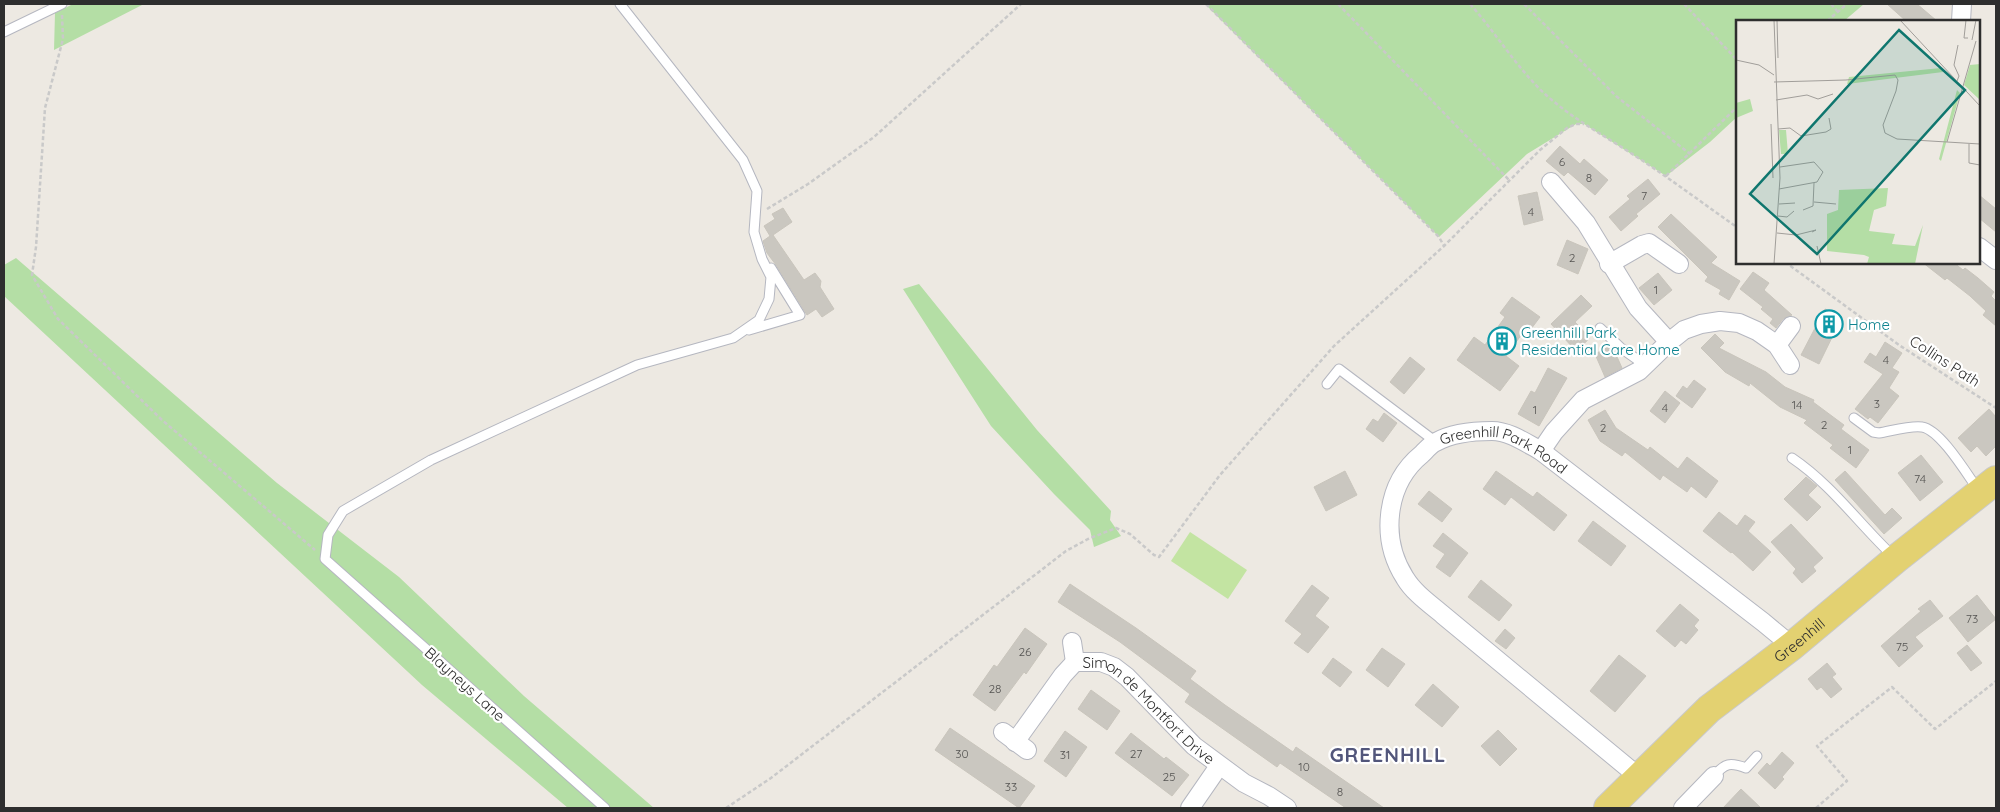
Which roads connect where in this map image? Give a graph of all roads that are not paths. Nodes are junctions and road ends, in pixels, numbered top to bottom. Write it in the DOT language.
graph roads {
  1 [pos="61,4"];
  2 [pos="620,4"];
  3 [pos="1962,4"];
  4 [pos="1960,20"];
  5 [pos="4,32"];
  6 [pos="1551,182"];
  7 [pos="1980,247"];
  8 [pos="759,249"];
  9 [pos="1996,260"];
  10 [pos="1609,264"];
  11 [pos="1678,264"];
  12 [pos="1791,326"];
  13 [pos="1600,328"];
  14 [pos="742,332"];
  15 [pos="1669,342"];
  16 [pos="1777,345"];
  17 [pos="1645,365"];
  18 [pos="1790,365"];
  19 [pos="1327,384"];
  20 [pos="1854,418"];
  21 [pos="1436,442"];
  22 [pos="1541,451"];
  23 [pos="1792,458"];
  24 [pos="1988,486"];
  25 [pos="1896,559"];
  26 [pos="1072,642"];
  27 [pos="1792,646"];
  28 [pos="1075,662"];
  29 [pos="1015,741"];
  30 [pos="1757,756"];
  31 [pos="1219,766"];
  32 [pos="1639,776"];
  33 [pos="1714,776"];
  34 [pos="605,808"];
  35 [pos="1190,808"];
  36 [pos="1287,808"];
  37 [pos="1608,808"];
  38 [pos="1683,808"];
  1 -- 5 [label="lane"];
  2 -- 8 [label="lane"];
  3 -- 4 [label="street"];
  6 -- 10 [label="street"];
  7 -- 9 [label="street"];
  8 -- 14 [label="lane"];
  8 -- 14 [label="lane"];
  10 -- 11 [label="street"];
  10 -- 15 [label="street"];
  12 -- 16 [label="street"];
  13 -- 17 [label="lane"];
  14 -- 34 [label="lane, Blayneys Lane"];
  15 -- 16 [label="street"];
  15 -- 17 [label="street"];
  16 -- 18 [label="street"];
  17 -- 22 [label="street"];
  19 -- 21 [label="lane"];
  20 -- 24 [label="lane"];
  21 -- 22 [label="street, Greenhill Park Road"];
  21 -- 32 [label="street, Greenhill Park Road"];
  22 -- 27 [label="street, Greenhill Park Road"];
  23 -- 25 [label="lane"];
  24 -- 25 [label="main road, Greenhill"];
  25 -- 27 [label="main road, Greenhill"];
  26 -- 28 [label="street, Simon de Montfort Drive"];
  27 -- 32 [label="main road, Greenhill"];
  28 -- 29 [label="street, Simon de Montfort Drive"];
  28 -- 31 [label="street, Simon de Montfort Drive"];
  30 -- 33 [label="lane"];
  31 -- 35 [label="street, Simon de Montfort Drive"];
  31 -- 36 [label="street, Simon de Montfort Drive"];
  32 -- 37 [label="main road, Greenhill"];
  33 -- 38 [label="street"];
}
